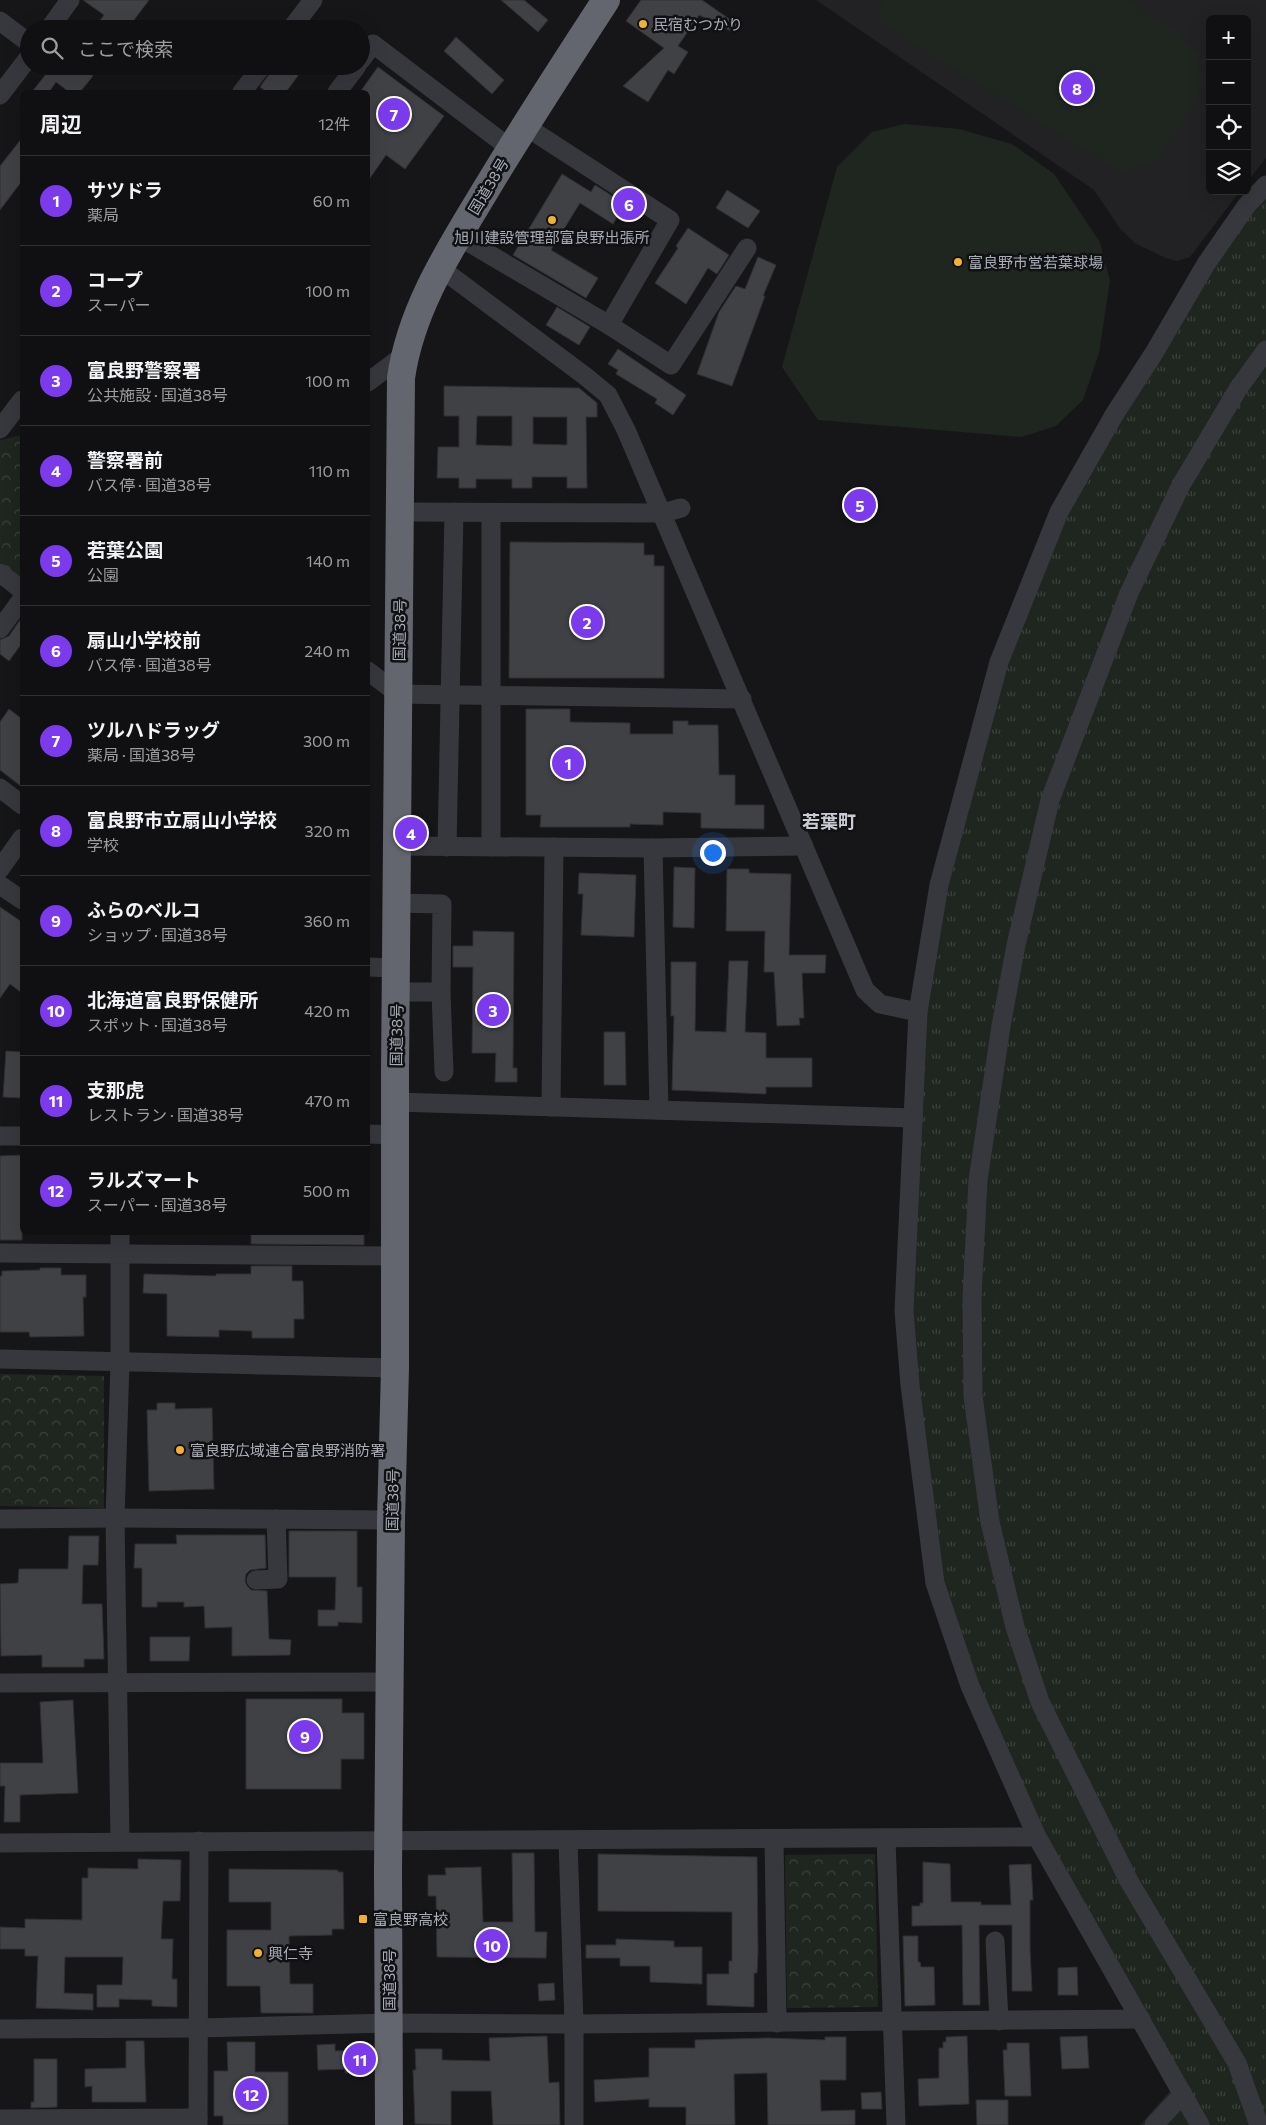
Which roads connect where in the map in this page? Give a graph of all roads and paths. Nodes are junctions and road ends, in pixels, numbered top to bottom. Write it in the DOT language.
graph roads {
  1 [pos="70,0"];
  2 [pos="313,0"];
  3 [pos="600,2"];
  4 [pos="56,20"];
  5 [pos="298,20"];
  6 [pos="0,21"];
  7 [pos="20,36"];
  8 [pos="370,48"];
  9 [pos="20,69"];
  10 [pos="255,75"];
  11 [pos="350,75"];
  12 [pos="244,90"];
  13 [pos="339,90"];
  14 [pos="0,95"];
  15 [pos="518,137"];
  16 [pos="1266,185"];
  17 [pos="458,236"];
  18 [pos="747,248"];
  19 [pos="439,267"];
  20 [pos="609,325"];
  21 [pos="1266,350"];
  22 [pos="404,355"];
  23 [pos="370,380"];
  24 [pos="20,409"];
  25 [pos="0,429"];
  26 [pos="672,510"];
  27 [pos="401,512"];
  28 [pos="454,512"];
  29 [pos="491,513"];
  30 [pos="0,573"];
  31 [pos="20,588"];
  32 [pos="20,602"];
  33 [pos="0,629"];
  34 [pos="370,673"];
  35 [pos="398,694"];
  36 [pos="450,694"];
  37 [pos="492,695"];
  38 [pos="742,699"];
  39 [pos="0,788"];
  40 [pos="20,803"];
  41 [pos="20,841"];
  42 [pos="397,846"];
  43 [pos="804,846"];
  44 [pos="447,847"];
  45 [pos="491,847"];
  46 [pos="554,847"];
  47 [pos="653,848"];
  48 [pos="0,869"];
  49 [pos="0,885"];
  50 [pos="20,899"];
  51 [pos="396,903"];
  52 [pos="370,968"];
  53 [pos="396,980"];
  54 [pos="441,992"];
  55 [pos="918,1012"];
  56 [pos="444,1072"];
  57 [pos="395,1102"];
  58 [pos="551,1107"];
  59 [pos="659,1110"];
  60 [pos="914,1118"];
  61 [pos="370,1134"];
  62 [pos="396,1134"];
  63 [pos="0,1136"];
  64 [pos="20,1136"];
  65 [pos="120,1235"];
  66 [pos="121,1252"];
  67 [pos="0,1253"];
  68 [pos="395,1256"];
  69 [pos="0,1359"];
  70 [pos="120,1363"];
  71 [pos="395,1368"];
  72 [pos="115,1518"];
  73 [pos="0,1519"];
  74 [pos="276,1519"];
  75 [pos="391,1520"];
  76 [pos="256,1580"];
  77 [pos="119,1682"];
  78 [pos="391,1682"];
  79 [pos="0,1683"];
  80 [pos="1037,1838"];
  81 [pos="774,1839"];
  82 [pos="886,1839"];
  83 [pos="120,1841"];
  84 [pos="389,1841"];
  85 [pos="568,1841"];
  86 [pos="0,1842"];
  87 [pos="199,1842"];
  88 [pos="995,1941"];
  89 [pos="1141,2019"];
  90 [pos="1000,2021"];
  91 [pos="892,2022"];
  92 [pos="389,2023"];
  93 [pos="777,2023"];
  94 [pos="574,2024"];
  95 [pos="198,2028"];
  96 [pos="0,2029"];
  97 [pos="1180,2088"];
  98 [pos="0,2120"];
  99 [pos="198,2121"];
  100 [pos="389,2125"];
  101 [pos="574,2125"];
  102 [pos="896,2125"];
  103 [pos="1154,2125"];
  104 [pos="1200,2125"];
  105 [pos="1260,2125"];
  1 -- 4 [label="street"];
  2 -- 5 [label="street"];
  3 -- 15 [label="highway, 国道38号"];
  6 -- 7 [label="street"];
  8 -- 15 [label="street"];
  9 -- 14 [label="street"];
  10 -- 12 [label="street"];
  11 -- 13 [label="street"];
  15 -- 17 [label="highway, 国道38号"];
  15 -- 20 [label="street"];
  16 -- 55 [label="street"];
  17 -- 19 [label="highway, 国道38号"];
  17 -- 20 [label="street"];
  18 -- 20 [label="street"];
  19 -- 22 [label="highway, 国道38号"];
  19 -- 26 [label="street"];
  21 -- 105 [label="street"];
  22 -- 23 [label="street"];
  22 -- 27 [label="highway, 国道38号"];
  24 -- 25 [label="street"];
  26 -- 29 [label="street"];
  26 -- 38 [label="street"];
  27 -- 28 [label="street"];
  27 -- 35 [label="highway, 国道38号"];
  28 -- 29 [label="street"];
  28 -- 36 [label="street"];
  29 -- 37 [label="street"];
  30 -- 31 [label="street"];
  32 -- 33 [label="street"];
  34 -- 35 [label="street"];
  35 -- 36 [label="street"];
  35 -- 42 [label="highway, 国道38号"];
  36 -- 37 [label="street"];
  36 -- 44 [label="street"];
  37 -- 38 [label="street"];
  37 -- 45 [label="street"];
  38 -- 43 [label="street"];
  39 -- 40 [label="street"];
  41 -- 48 [label="street"];
  42 -- 44 [label="street"];
  42 -- 51 [label="highway, 国道38号"];
  43 -- 47 [label="street"];
  43 -- 55 [label="street"];
  44 -- 45 [label="street"];
  45 -- 46 [label="street"];
  46 -- 47 [label="street"];
  46 -- 58 [label="street"];
  47 -- 59 [label="street"];
  49 -- 50 [label="street"];
  51 -- 53 [label="highway, 国道38号"];
  51 -- 54 [label="street"];
  52 -- 53 [label="street"];
  53 -- 54 [label="street"];
  53 -- 57 [label="highway, 国道38号"];
  54 -- 56 [label="street"];
  55 -- 60 [label="street"];
  57 -- 58 [label="street"];
  57 -- 62 [label="highway, 国道38号"];
  58 -- 59 [label="street"];
  59 -- 60 [label="street"];
  60 -- 80 [label="street"];
  61 -- 62 [label="street"];
  62 -- 68 [label="highway, 国道38号"];
  63 -- 64 [label="street"];
  65 -- 66 [label="street"];
  66 -- 67 [label="street"];
  66 -- 68 [label="street"];
  66 -- 70 [label="street"];
  68 -- 71 [label="highway, 国道38号"];
  69 -- 70 [label="street"];
  70 -- 71 [label="street"];
  70 -- 72 [label="street"];
  71 -- 75 [label="highway, 国道38号"];
  72 -- 73 [label="street"];
  72 -- 74 [label="street"];
  72 -- 77 [label="street"];
  74 -- 75 [label="street"];
  74 -- 76 [label="street"];
  75 -- 78 [label="highway, 国道38号"];
  77 -- 78 [label="street"];
  77 -- 79 [label="street"];
  77 -- 83 [label="street"];
  78 -- 84 [label="highway, 国道38号"];
  80 -- 82 [label="street"];
  80 -- 89 [label="street"];
  81 -- 82 [label="street"];
  81 -- 85 [label="street"];
  81 -- 93 [label="street"];
  82 -- 91 [label="street"];
  83 -- 86 [label="street"];
  83 -- 87 [label="street"];
  84 -- 85 [label="street"];
  84 -- 87 [label="street"];
  84 -- 92 [label="highway, 国道38号"];
  85 -- 94 [label="street"];
  87 -- 95 [label="street"];
  88 -- 90 [label="street"];
  89 -- 90 [label="street"];
  89 -- 97 [label="street"];
  90 -- 91 [label="street"];
  91 -- 93 [label="street"];
  91 -- 102 [label="street"];
  92 -- 94 [label="street"];
  92 -- 95 [label="street"];
  92 -- 100 [label="highway, 国道38号"];
  93 -- 94 [label="street"];
  94 -- 101 [label="street"];
  95 -- 96 [label="street"];
  95 -- 99 [label="street"];
  97 -- 103 [label="street"];
  97 -- 104 [label="street"];
  98 -- 99 [label="street"];
}
